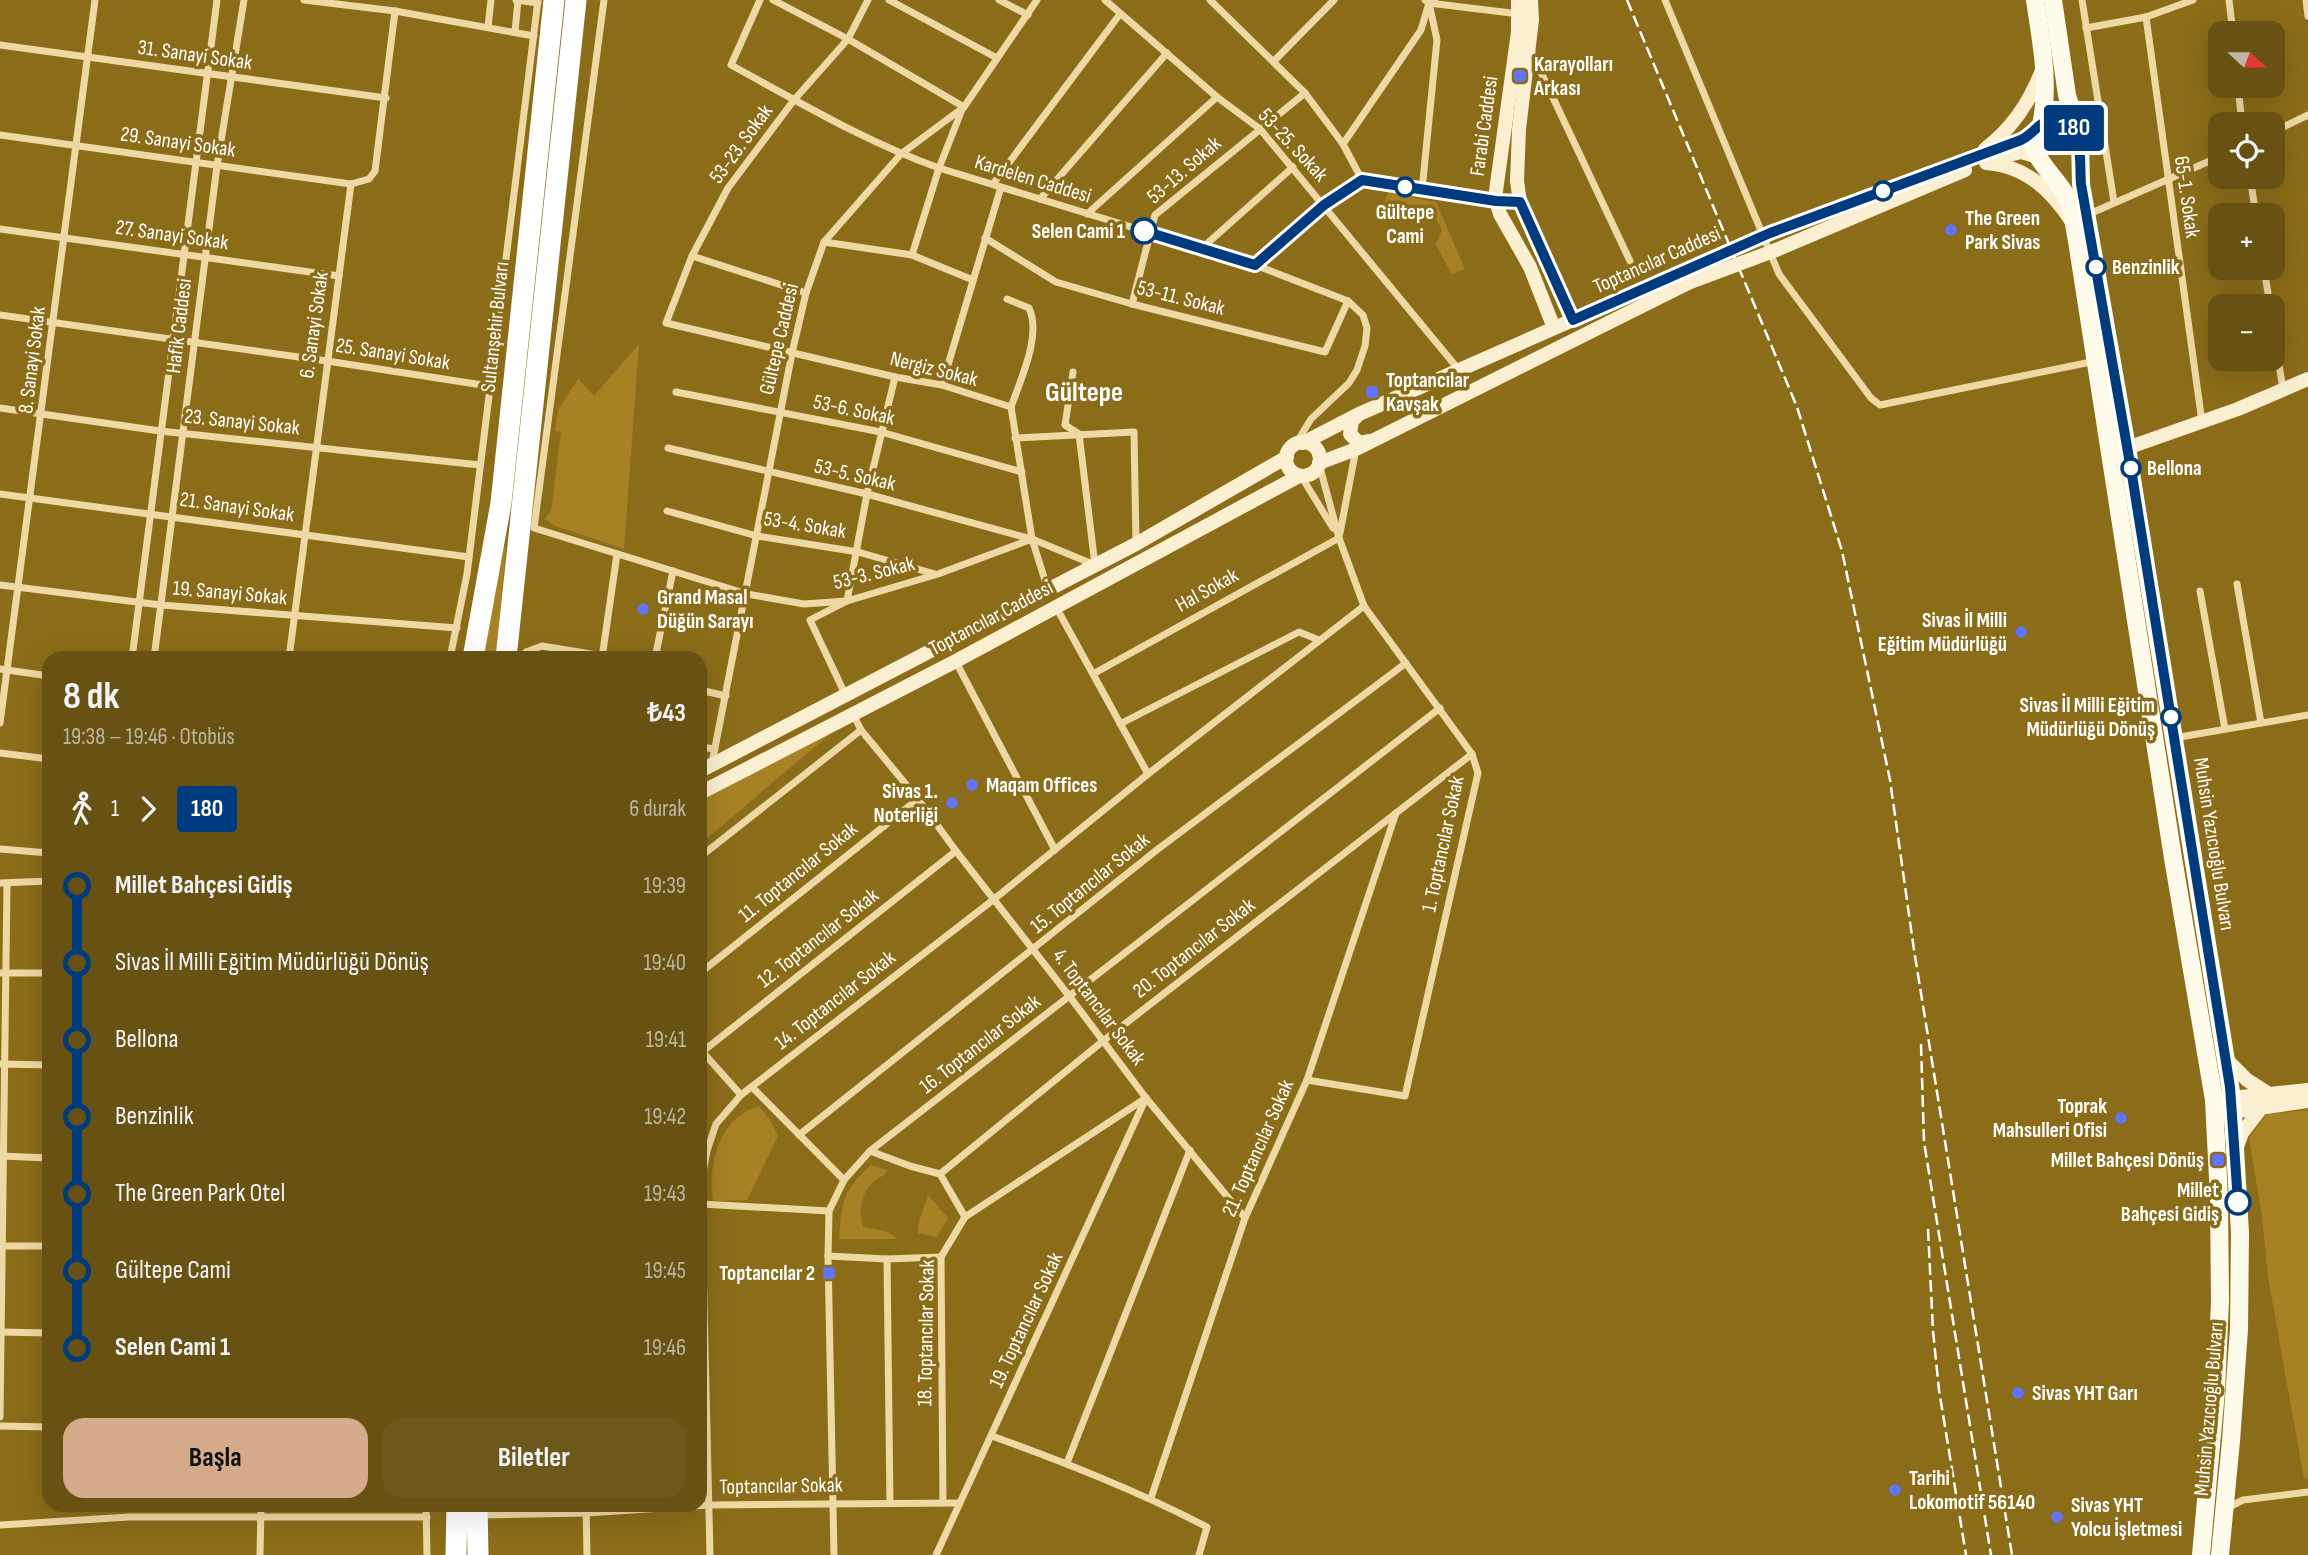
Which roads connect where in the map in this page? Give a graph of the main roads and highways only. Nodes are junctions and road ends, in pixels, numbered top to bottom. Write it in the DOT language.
graph roads {
  1 [pos="576,0"];
  2 [pos="2035,0"];
  3 [pos="2053,0"];
  4 [pos="543,1"];
  5 [pos="2038,128"];
  6 [pos="2079,139"];
  7 [pos="2041,160"];
  8 [pos="2080,220"];
  9 [pos="474,651"];
  10 [pos="516,651"];
  11 [pos="2224,1106"];
  12 [pos="455,1512"];
  13 [pos="477,1512"];
  14 [pos="456,1555"];
  15 [pos="478,1555"];
  16 [pos="2201,1555"];
  17 [pos="2220,1555"];
  1 -- 10 [label="highway"];
  2 -- 5 [label="main road, Muhsin Yazıcıoğlu Bulvarı"];
  3 -- 6 [label="main road, Muhsin Yazıcıoğlu Bulvarı"];
  4 -- 9 [label="highway, Sultanşehir Bulvarı"];
  5 -- 6 [label="main road"];
  5 -- 7 [label="main road, Muhsin Yazıcıoğlu Bulvarı"];
  6 -- 7 [label="main road"];
  6 -- 8 [label="main road, Muhsin Yazıcıoğlu Bulvarı"];
  7 -- 8 [label="main road, Muhsin Yazıcıoğlu Bulvarı"];
  8 -- 11 [label="main road, Muhsin Yazıcıoğlu Bulvarı"];
  8 -- 11 [label="main road, Muhsin Yazıcıoğlu Bulvarı"];
  11 -- 16 [label="main road, Muhsin Yazıcıoğlu Bulvarı"];
  11 -- 17 [label="main road, Muhsin Yazıcıoğlu Bulvarı"];
  12 -- 14 [label="highway"];
  13 -- 15 [label="highway"];
}
